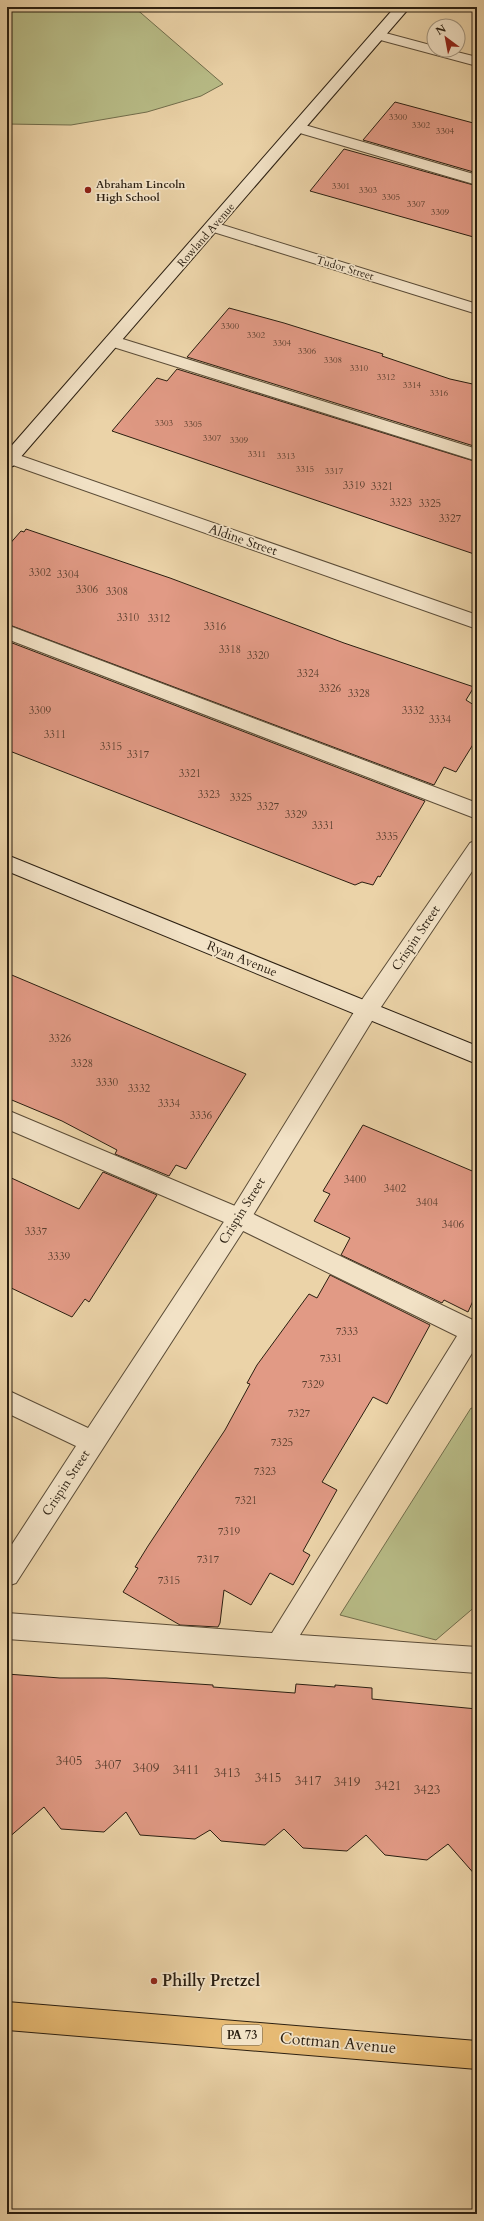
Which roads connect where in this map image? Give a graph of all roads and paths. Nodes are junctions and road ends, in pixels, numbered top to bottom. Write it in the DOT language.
graph roads {
  1 [pos="403,7"];
  2 [pos="378,35"];
  3 [pos="477,62"];
  4 [pos="298,128"];
  5 [pos="477,180"];
  6 [pos="213,227"];
  7 [pos="477,309"];
  8 [pos="113,341"];
  9 [pos="477,455"];
  10 [pos="8,460"];
  11 [pos="477,622"];
  12 [pos="7,632"];
  13 [pos="477,811"];
  14 [pos="477,848"];
  15 [pos="7,864"];
  16 [pos="367,1010"];
  17 [pos="477,1055"];
  18 [pos="7,1120"];
  19 [pos="239,1218"];
  20 [pos="474,1333"];
  21 [pos="7,1401"];
  22 [pos="93,1442"];
  23 [pos="7,1574"];
  24 [pos="7,1626"];
  25 [pos="278,1646"];
  26 [pos="477,1660"];
  27 [pos="7,2016"];
  28 [pos="477,2055"];
  1 -- 2 [label="street, Rowland Avenue"];
  2 -- 3 [label="street"];
  2 -- 4 [label="street, Rowland Avenue"];
  4 -- 5 [label="street"];
  4 -- 6 [label="street, Rowland Avenue"];
  6 -- 7 [label="street, Tudor Street"];
  6 -- 8 [label="street, Rowland Avenue"];
  8 -- 9 [label="street"];
  8 -- 10 [label="street, Rowland Avenue"];
  10 -- 11 [label="street, Aldine Street"];
  12 -- 13 [label="street"];
  14 -- 16 [label="street, Crispin Street"];
  15 -- 16 [label="street, Ryan Avenue"];
  16 -- 17 [label="street, Ryan Avenue"];
  16 -- 19 [label="street, Crispin Street"];
  18 -- 19 [label="street"];
  19 -- 20 [label="street"];
  19 -- 22 [label="street, Crispin Street"];
  20 -- 25 [label="street"];
  21 -- 22 [label="street"];
  22 -- 23 [label="street, Crispin Street"];
  24 -- 25 [label="street"];
  25 -- 26 [label="street"];
  27 -- 28 [label="main road, Cottman Avenue / PA 73"];
}
